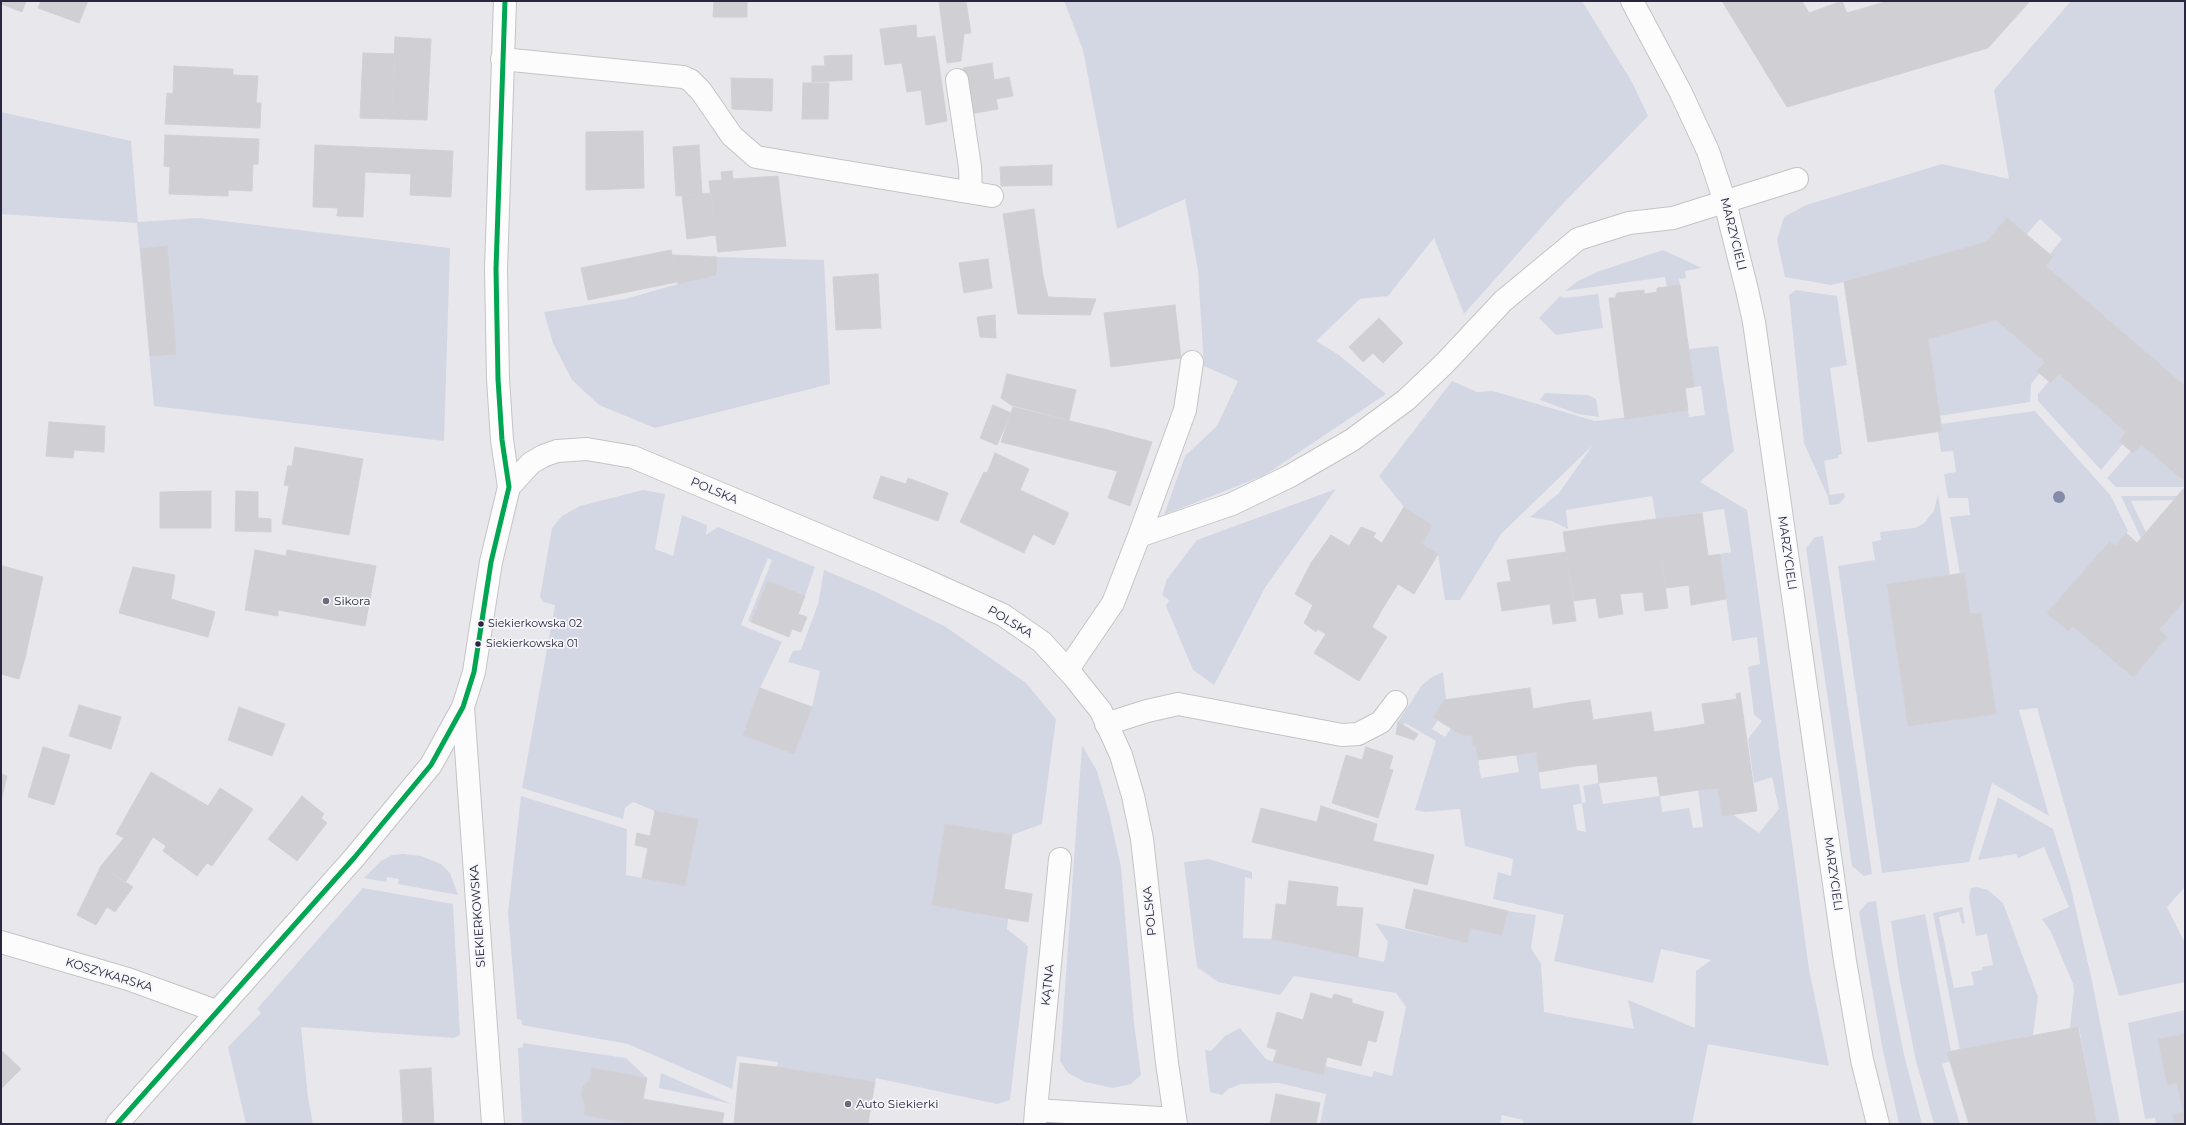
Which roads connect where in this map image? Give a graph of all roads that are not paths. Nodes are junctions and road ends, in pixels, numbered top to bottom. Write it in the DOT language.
graph roads {
  1 [pos="505,1"];
  2 [pos="1632,1"];
  3 [pos="502,60"];
  4 [pos="957,80"];
  5 [pos="1797,179"];
  6 [pos="971,192"];
  7 [pos="992,196"];
  8 [pos="1725,202"];
  9 [pos="1192,362"];
  10 [pos="509,487"];
  11 [pos="1139,536"];
  12 [pos="1068,669"];
  13 [pos="1396,702"];
  14 [pos="463,707"];
  15 [pos="1106,724"];
  16 [pos="1060,859"];
  17 [pos="1,942"];
  18 [pos="216,1011"];
  19 [pos="1035,1117"];
  20 [pos="1175,1122"];
  21 [pos="117,1124"];
  22 [pos="493,1124"];
  23 [pos="1878,1124"];
  1 -- 3 [label="street"];
  2 -- 8 [label="street, MARZYCIELI"];
  3 -- 6 [label="street"];
  3 -- 10 [label="street"];
  4 -- 6 [label="street"];
  5 -- 8 [label="street"];
  6 -- 7 [label="street"];
  8 -- 11 [label="street"];
  8 -- 23 [label="street, MARZYCIELI"];
  9 -- 11 [label="street"];
  10 -- 12 [label="street, POLSKA"];
  10 -- 14 [label="street"];
  11 -- 12 [label="street"];
  12 -- 15 [label="street, POLSKA"];
  13 -- 15 [label="street"];
  14 -- 18 [label="street"];
  14 -- 22 [label="street, SIEKIERKOWSKA"];
  15 -- 20 [label="street, POLSKA"];
  16 -- 19 [label="street, KĄTNA"];
  17 -- 18 [label="street, KOSZYKARSKA"];
  18 -- 21 [label="street"];
  19 -- 20 [label="street, KĄTNA"];
}
